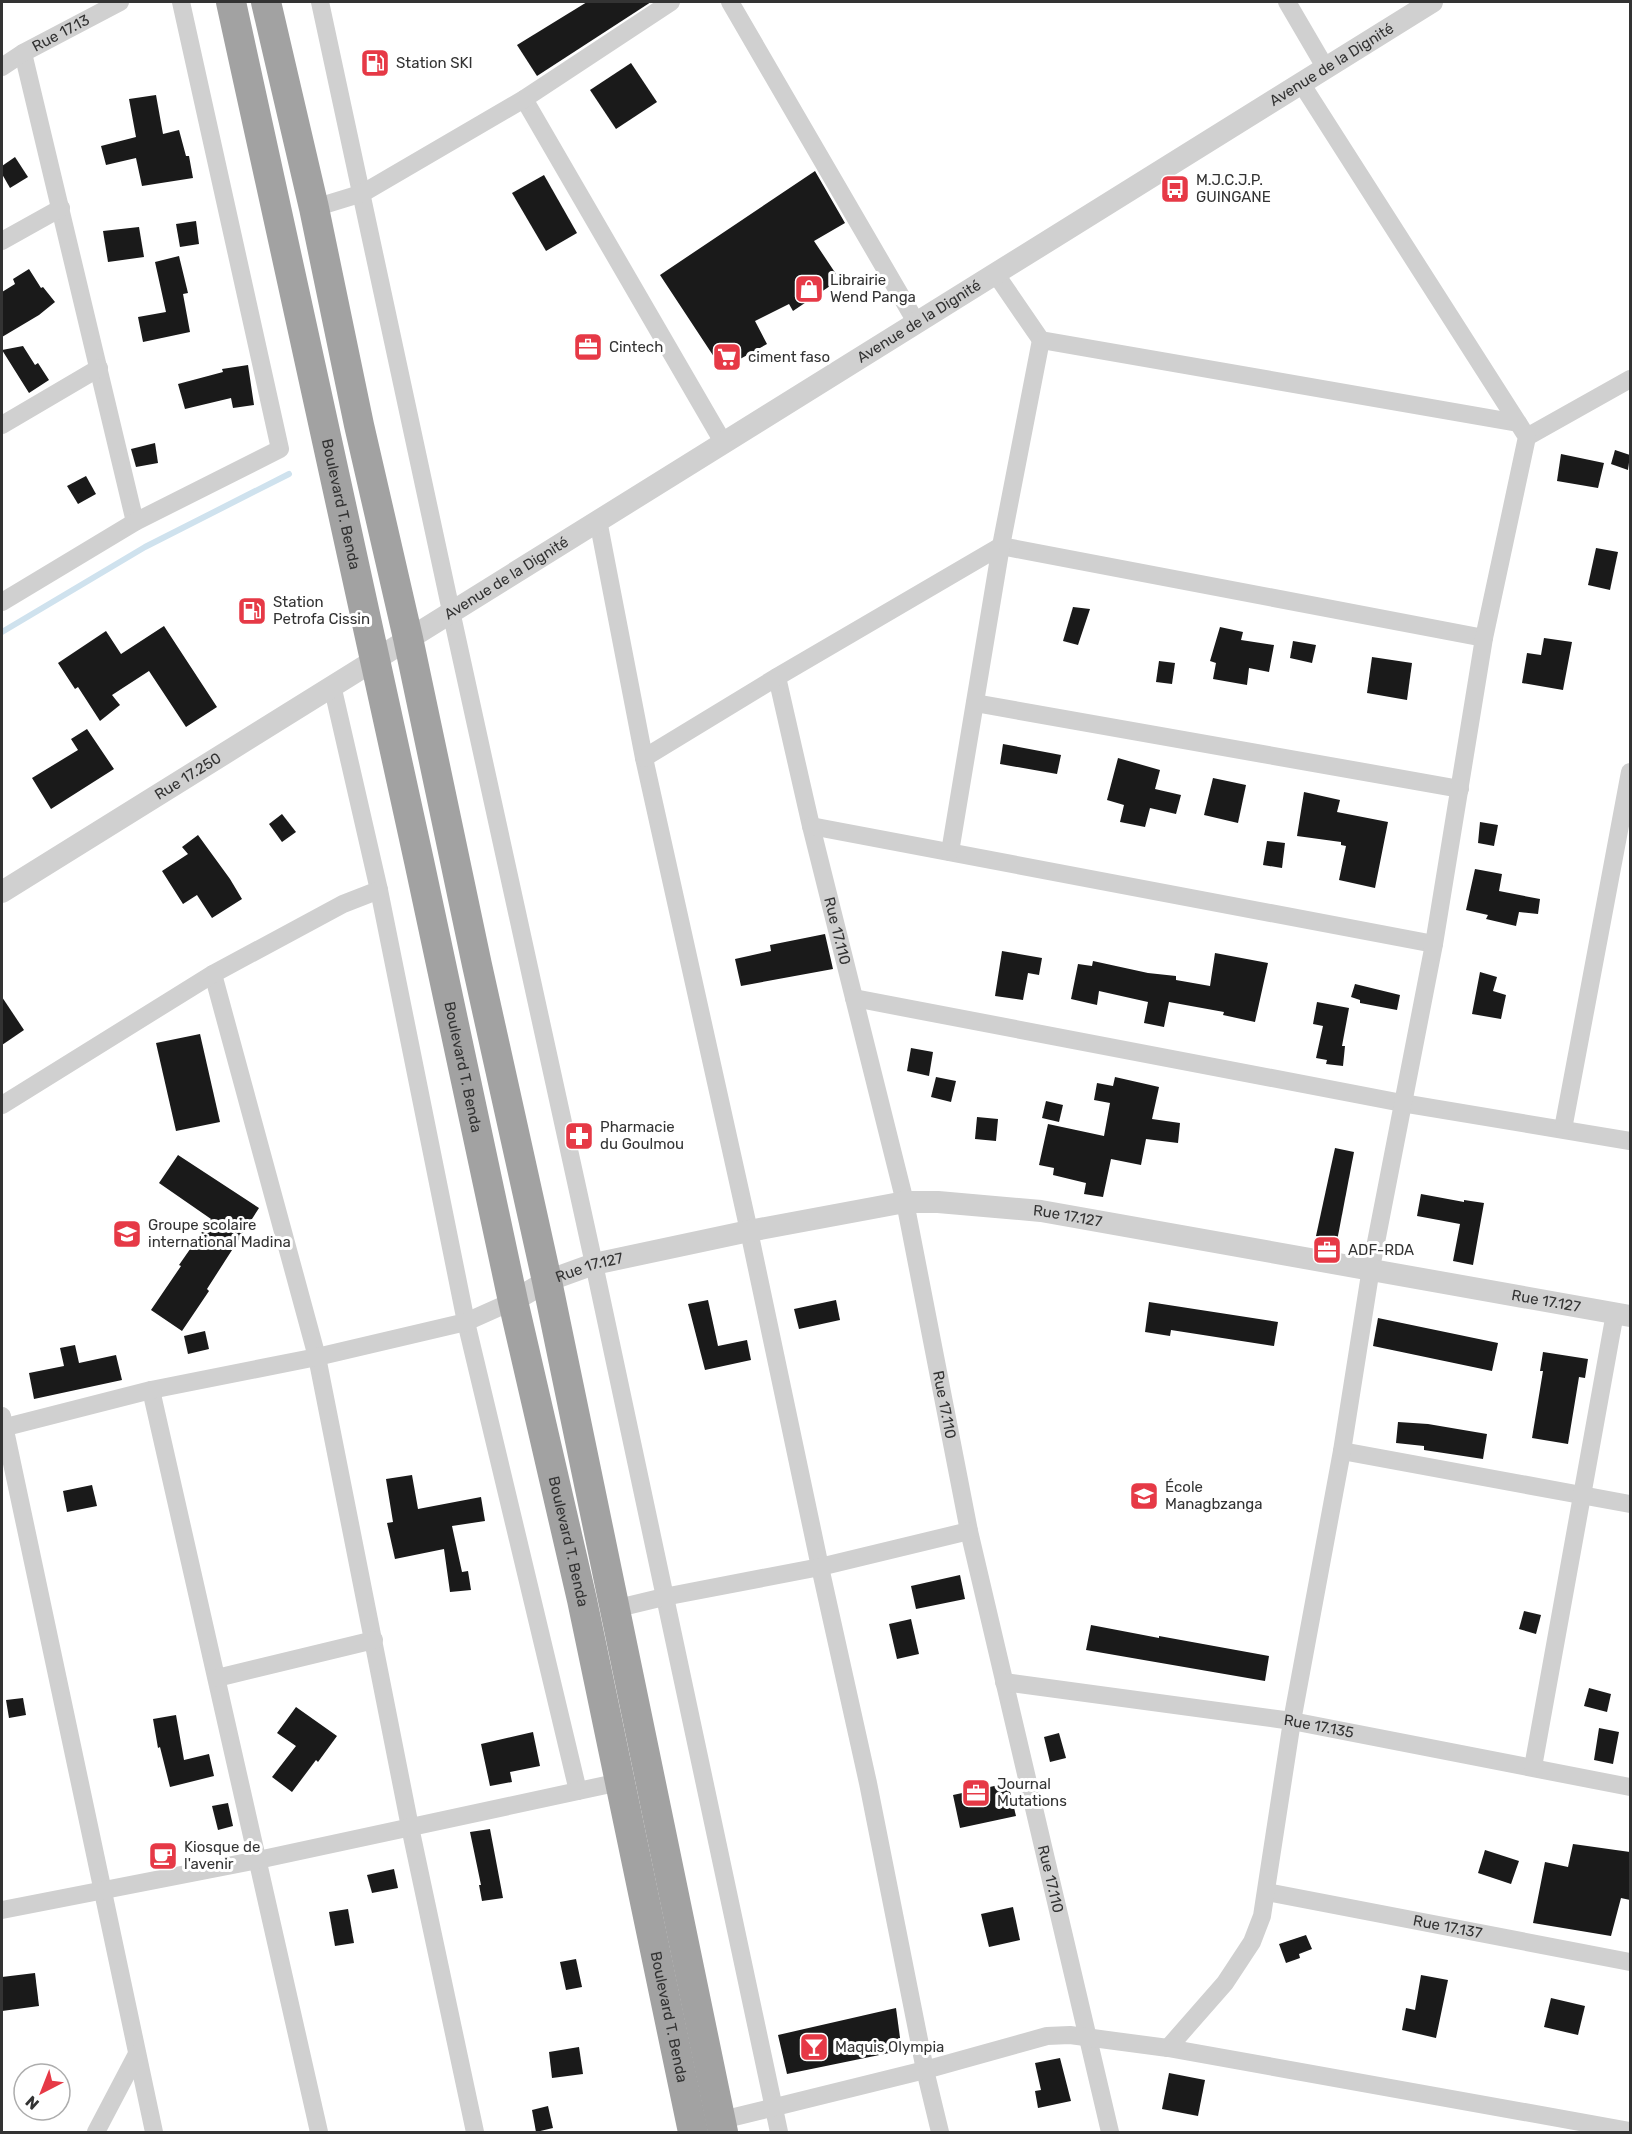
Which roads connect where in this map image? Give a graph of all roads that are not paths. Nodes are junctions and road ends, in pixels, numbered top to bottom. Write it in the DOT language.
graph roads {
  1 [pos="120,2"];
  2 [pos="181,2"];
  3 [pos="231,2"];
  4 [pos="266,2"];
  5 [pos="320,2"];
  6 [pos="671,2"];
  7 [pos="730,2"];
  8 [pos="1287,2"];
  9 [pos="1432,2"];
  10 [pos="23,53"];
  11 [pos="2,67"];
  12 [pos="1325,68"];
  13 [pos="1300,83"];
  14 [pos="524,99"];
  15 [pos="363,193"];
  16 [pos="61,208"];
  17 [pos="314,208"];
  18 [pos="2,241"];
  19 [pos="994,273"];
  20 [pos="916,322"];
  21 [pos="1041,340"];
  22 [pos="99,368"];
  23 [pos="1630,379"];
  24 [pos="2,425"];
  25 [pos="1523,430"];
  26 [pos="723,442"];
  27 [pos="598,520"];
  28 [pos="135,522"];
  29 [pos="1001,546"];
  30 [pos="2,602"];
  31 [pos="451,611"];
  32 [pos="408,638"];
  33 [pos="1484,638"];
  34 [pos="375,659"];
  35 [pos="777,677"];
  36 [pos="332,685"];
  37 [pos="975,703"];
  38 [pos="644,758"];
  39 [pos="1630,771"];
  40 [pos="1460,789"];
  41 [pos="811,826"];
  42 [pos="950,852"];
  43 [pos="379,890"];
  44 [pos="2,892"];
  45 [pos="1434,944"];
  46 [pos="213,974"];
  47 [pos="854,998"];
  48 [pos="1402,1103"];
  49 [pos="2,1106"];
  50 [pos="1563,1129"];
  51 [pos="1630,1141"];
  52 [pos="905,1202"];
  53 [pos="749,1231"];
  54 [pos="594,1264"];
  55 [pos="1371,1268"];
  56 [pos="547,1281"];
  57 [pos="513,1302"];
  58 [pos="1623,1315"];
  59 [pos="466,1323"];
  60 [pos="317,1357"];
  61 [pos="151,1390"];
  62 [pos="2,1424"];
  63 [pos="1342,1450"];
  64 [pos="1582,1496"];
  65 [pos="1630,1504"];
  66 [pos="969,1531"];
  67 [pos="819,1567"];
  68 [pos="664,1597"];
  69 [pos="614,1610"];
  70 [pos="374,1640"];
  71 [pos="217,1678"];
  72 [pos="1004,1682"];
  73 [pos="1292,1721"];
  74 [pos="1533,1767"];
  75 [pos="620,1782"];
  76 [pos="1630,1787"];
  77 [pos="578,1791"];
  78 [pos="410,1827"];
  79 [pos="258,1860"];
  80 [pos="103,1890"];
  81 [pos="1267,1892"];
  82 [pos="2,1910"];
  83 [pos="1630,1962"];
  84 [pos="1088,2038"];
  85 [pos="1168,2048"];
  86 [pos="137,2054"];
  87 [pos="925,2070"];
  88 [pos="774,2108"];
  89 [pos="723,2126"];
  90 [pos="1630,2130"];
  91 [pos="96,2133"];
  92 [pos="154,2133"];
  93 [pos="318,2133"];
  94 [pos="475,2133"];
  95 [pos="693,2133"];
  96 [pos="779,2133"];
  97 [pos="940,2133"];
  98 [pos="1110,2133"];
  1 -- 10 [label="street, Rue 17.13"];
  2 -- 28 [label="street"];
  3 -- 34 [label="highway, Boulevard T. Benda"];
  4 -- 17 [label="highway, Boulevard T. Benda"];
  5 -- 15 [label="street"];
  6 -- 14 [label="street"];
  7 -- 20 [label="street"];
  8 -- 12 [label="street"];
  9 -- 12 [label="street, Avenue de la Dignité"];
  10 -- 11 [label="street, Rue 17.13"];
  10 -- 16 [label="street"];
  12 -- 13 [label="street, Avenue de la Dignité"];
  13 -- 19 [label="street, Avenue de la Dignité"];
  13 -- 25 [label="street"];
  14 -- 15 [label="street"];
  14 -- 26 [label="street"];
  15 -- 17 [label="street"];
  15 -- 31 [label="street"];
  16 -- 18 [label="street"];
  16 -- 22 [label="street"];
  17 -- 32 [label="highway, Boulevard T. Benda"];
  19 -- 20 [label="street, Avenue de la Dignité"];
  19 -- 21 [label="street"];
  20 -- 26 [label="street, Avenue de la Dignité"];
  21 -- 25 [label="street"];
  21 -- 29 [label="street"];
  22 -- 24 [label="street"];
  22 -- 28 [label="street"];
  23 -- 25 [label="street"];
  25 -- 33 [label="street"];
  26 -- 27 [label="street, Avenue de la Dignité"];
  27 -- 31 [label="street, Avenue de la Dignité"];
  27 -- 38 [label="street"];
  28 -- 30 [label="street"];
  29 -- 33 [label="street"];
  29 -- 35 [label="street"];
  29 -- 37 [label="street"];
  31 -- 32 [label="street, Avenue de la Dignité"];
  31 -- 54 [label="street"];
  32 -- 34 [label="street, Avenue de la Dignité"];
  32 -- 56 [label="highway, Boulevard T. Benda"];
  33 -- 40 [label="street"];
  34 -- 36 [label="street, Rue 17.250"];
  34 -- 57 [label="highway, Boulevard T. Benda"];
  35 -- 38 [label="street"];
  35 -- 41 [label="street, Rue 17.110"];
  36 -- 43 [label="street"];
  36 -- 44 [label="street, Rue 17.250"];
  37 -- 40 [label="street"];
  37 -- 42 [label="street"];
  38 -- 53 [label="street"];
  39 -- 50 [label="street"];
  40 -- 45 [label="street"];
  41 -- 42 [label="street"];
  41 -- 47 [label="street, Rue 17.110"];
  42 -- 45 [label="street"];
  43 -- 46 [label="street"];
  43 -- 59 [label="street"];
  45 -- 48 [label="street"];
  46 -- 49 [label="street"];
  46 -- 60 [label="street"];
  47 -- 48 [label="street"];
  47 -- 52 [label="street, Rue 17.110"];
  48 -- 50 [label="street"];
  48 -- 55 [label="street"];
  50 -- 51 [label="street"];
  52 -- 53 [label="street, Rue 17.127"];
  52 -- 55 [label="street, Rue 17.127"];
  52 -- 66 [label="street, Rue 17.110"];
  53 -- 54 [label="street, Rue 17.127"];
  53 -- 67 [label="street"];
  54 -- 56 [label="street, Rue 17.127"];
  54 -- 68 [label="street"];
  55 -- 58 [label="street, Rue 17.127"];
  55 -- 63 [label="street"];
  56 -- 57 [label="street, Rue 17.127"];
  56 -- 69 [label="highway, Boulevard T. Benda"];
  57 -- 59 [label="street"];
  57 -- 75 [label="highway, Boulevard T. Benda"];
  58 -- 64 [label="street"];
  59 -- 60 [label="street"];
  59 -- 77 [label="street"];
  60 -- 61 [label="street"];
  60 -- 70 [label="street"];
  61 -- 62 [label="street"];
  61 -- 71 [label="street"];
  62 -- 80 [label="street"];
  63 -- 64 [label="street"];
  63 -- 73 [label="street"];
  64 -- 65 [label="street"];
  64 -- 74 [label="street"];
  66 -- 67 [label="street"];
  66 -- 72 [label="street, Rue 17.110"];
  67 -- 68 [label="street"];
  67 -- 87 [label="street"];
  68 -- 69 [label="street"];
  68 -- 88 [label="street"];
  69 -- 89 [label="highway, Boulevard T. Benda"];
  70 -- 71 [label="street"];
  70 -- 78 [label="street"];
  71 -- 79 [label="street"];
  72 -- 73 [label="street, Rue 17.135"];
  72 -- 84 [label="street, Rue 17.110"];
  73 -- 74 [label="street, Rue 17.135"];
  73 -- 81 [label="street"];
  74 -- 76 [label="street, Rue 17.135"];
  75 -- 77 [label="street"];
  75 -- 95 [label="highway, Boulevard T. Benda"];
  77 -- 78 [label="street"];
  78 -- 79 [label="street"];
  78 -- 94 [label="street"];
  79 -- 80 [label="street"];
  79 -- 93 [label="street"];
  80 -- 82 [label="street"];
  80 -- 86 [label="street"];
  81 -- 83 [label="street, Rue 17.137"];
  81 -- 85 [label="street"];
  84 -- 85 [label="street"];
  84 -- 87 [label="street"];
  84 -- 98 [label="street, Rue 17.110"];
  85 -- 90 [label="street"];
  86 -- 91 [label="street"];
  86 -- 92 [label="street"];
  87 -- 88 [label="street"];
  87 -- 97 [label="street"];
  88 -- 89 [label="street"];
  88 -- 96 [label="street"];
}
